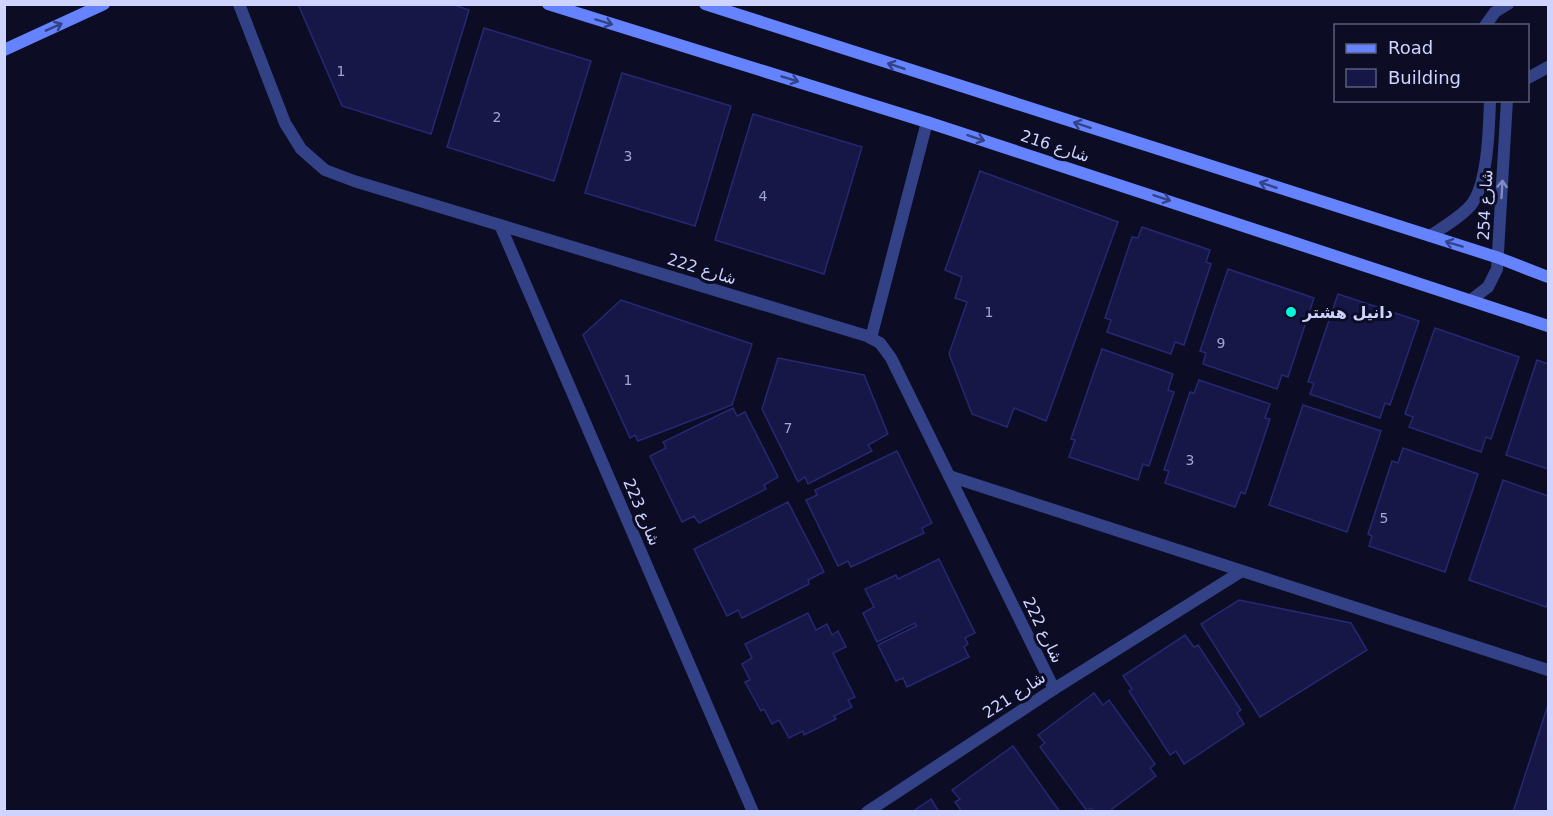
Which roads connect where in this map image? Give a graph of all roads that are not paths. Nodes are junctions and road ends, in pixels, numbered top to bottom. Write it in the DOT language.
graph roads {
  1 [pos="104,4"];
  2 [pos="239,4"];
  3 [pos="548,4"];
  4 [pos="705,4"];
  5 [pos="1508,4"];
  6 [pos="1486,24"];
  7 [pos="4,50"];
  8 [pos="1548,68"];
  9 [pos="1529,77"];
  10 [pos="1490,102"];
  11 [pos="1507,102"];
  12 [pos="927,122"];
  13 [pos="501,225"];
  14 [pos="1430,236"];
  15 [pos="1499,258"];
  16 [pos="1548,277"];
  17 [pos="1471,300"];
  18 [pos="1548,326"];
  19 [pos="872,338"];
  20 [pos="949,476"];
  21 [pos="1242,571"];
  22 [pos="1548,670"];
  23 [pos="1054,689"];
  24 [pos="753,812"];
  25 [pos="867,812"];
  7 -- 1 [label="main road, one-way"];
  2 -- 13 [label="street, شارع 222"];
  3 -- 12 [label="main road, شارع 216, one-way"];
  14 -- 4 [label="main road, شارع 216, one-way"];
  5 -- 6 [label="street"];
  8 -- 9 [label="street"];
  10 -- 14 [label="street, شارع 254"];
  15 -- 11 [label="street, شارع 254, one-way"];
  12 -- 17 [label="main road, شارع 216, one-way"];
  12 -- 19 [label="street"];
  13 -- 19 [label="street, شارع 222"];
  13 -- 24 [label="street, شارع 223"];
  15 -- 14 [label="main road, شارع 216, one-way"];
  15 -- 16 [label="main road, شارع 216"];
  15 -- 17 [label="street, شارع 254"];
  17 -- 18 [label="main road, شارع 216"];
  19 -- 20 [label="street, شارع 222"];
  20 -- 21 [label="street"];
  20 -- 23 [label="street, شارع 222"];
  21 -- 22 [label="street"];
  21 -- 23 [label="street, شارع 221"];
  23 -- 25 [label="street, شارع 221"];
}
